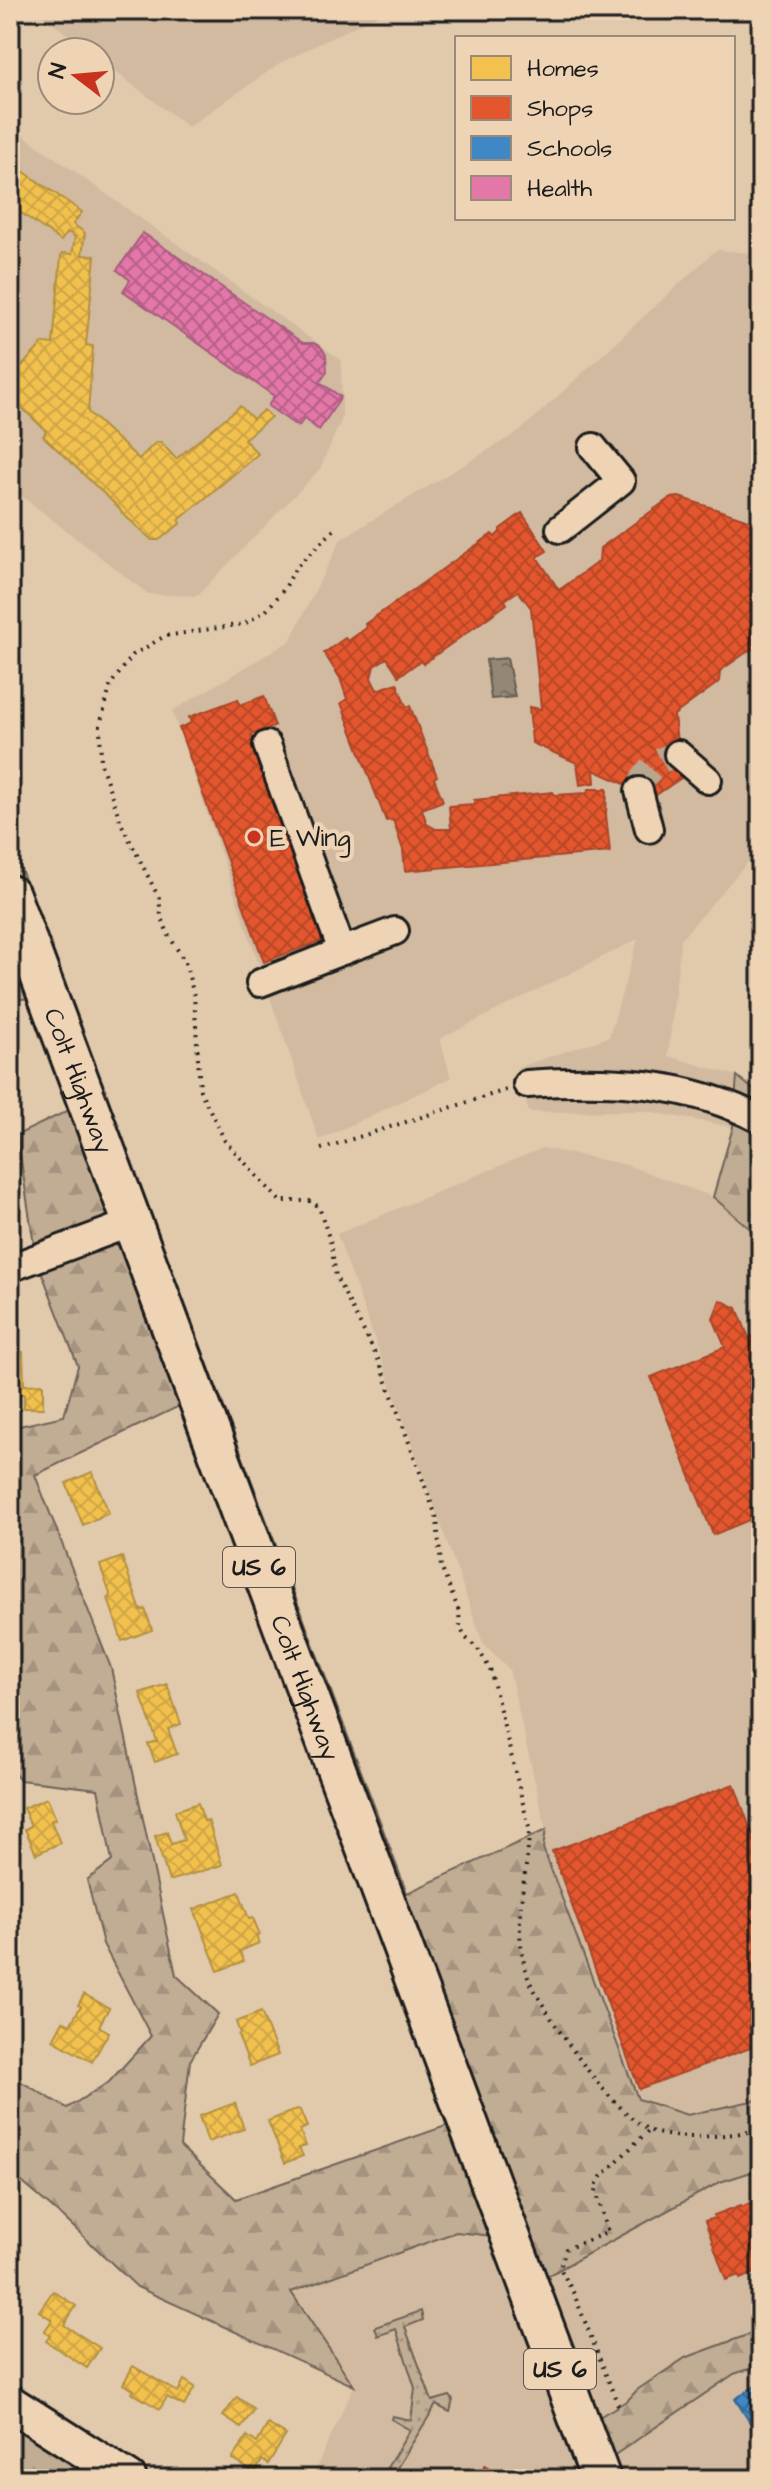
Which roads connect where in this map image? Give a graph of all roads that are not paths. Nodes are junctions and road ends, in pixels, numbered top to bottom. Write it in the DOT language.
graph roads {
  1 [pos="593,447"];
  2 [pos="560,529"];
  3 [pos="267,745"];
  4 [pos="678,754"];
  5 [pos="708,780"];
  6 [pos="639,791"];
  7 [pos="649,829"];
  8 [pos="10,895"];
  9 [pos="395,931"];
  10 [pos="342,951"];
  11 [pos="260,983"];
  12 [pos="527,1084"];
  13 [pos="761,1120"];
  14 [pos="131,1223"];
  15 [pos="10,1268"];
  16 [pos="10,2403"];
  17 [pos="129,2479"];
  18 [pos="601,2479"];
  1 -- 2 [label="street"];
  3 -- 10 [label="street"];
  4 -- 5 [label="street"];
  6 -- 7 [label="street"];
  8 -- 14 [label="highway, Colt Highway / US 6"];
  9 -- 10 [label="street"];
  10 -- 11 [label="street"];
  12 -- 13 [label="street"];
  14 -- 15 [label="street"];
  14 -- 18 [label="highway, Colt Highway / US 6"];
  16 -- 17 [label="main road"];
}
